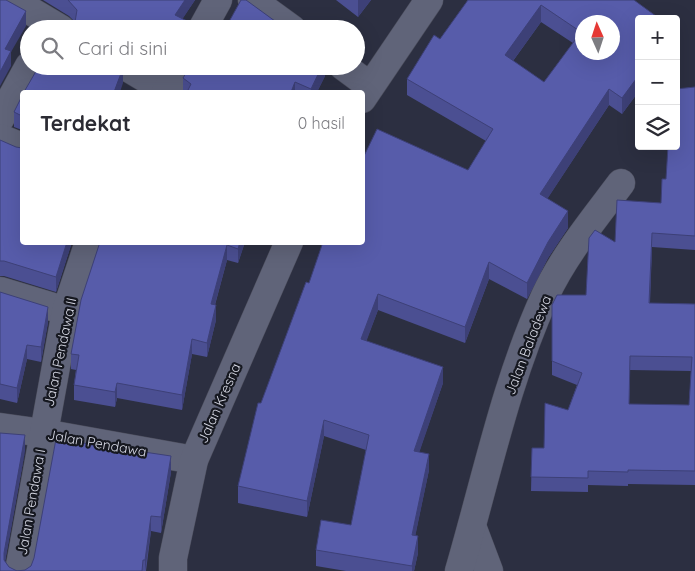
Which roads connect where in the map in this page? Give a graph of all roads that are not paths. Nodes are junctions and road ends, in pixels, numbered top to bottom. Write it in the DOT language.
graph roads {
  1 [pos="12,0"];
  2 [pos="218,0"];
  3 [pos="252,0"];
  4 [pos="429,0"];
  5 [pos="43,20"];
  6 [pos="207,20"];
  7 [pos="280,20"];
  8 [pos="24,75"];
  9 [pos="140,75"];
  10 [pos="176,75"];
  11 [pos="351,75"];
  12 [pos="164,90"];
  13 [pos="168,90"];
  14 [pos="364,90"];
  15 [pos="366,92"];
  16 [pos="0,119"];
  17 [pos="0,138"];
  18 [pos="20,146"];
  19 [pos="621,183"];
  20 [pos="88,245"];
  21 [pos="288,245"];
  22 [pos="0,291"];
  23 [pos="66,310"];
  24 [pos="0,427"];
  25 [pos="43,433"];
  26 [pos="194,460"];
  27 [pos="472,526"];
  28 [pos="19,571"];
  29 [pos="172,571"];
  30 [pos="459,571"];
  31 [pos="489,571"];
  1 -- 5 [label="street"];
  2 -- 6 [label="street"];
  3 -- 7 [label="street"];
  4 -- 15 [label="street"];
  8 -- 16 [label="street"];
  9 -- 12 [label="street"];
  10 -- 13 [label="street"];
  11 -- 14 [label="street"];
  17 -- 18 [label="street"];
  19 -- 27 [label="street, Jalan Baladewa"];
  20 -- 23 [label="street, Jalan Pendawa II"];
  21 -- 26 [label="street, Jalan Kresna"];
  22 -- 23 [label="street"];
  23 -- 25 [label="street, Jalan Pendawa II"];
  24 -- 25 [label="street, Jalan Pendawa"];
  25 -- 26 [label="street, Jalan Pendawa"];
  25 -- 28 [label="street, Jalan Pendawa I"];
  26 -- 29 [label="street, Jalan Kresna"];
  27 -- 30 [label="street, Jalan Baladewa"];
  27 -- 31 [label="street"];
}
